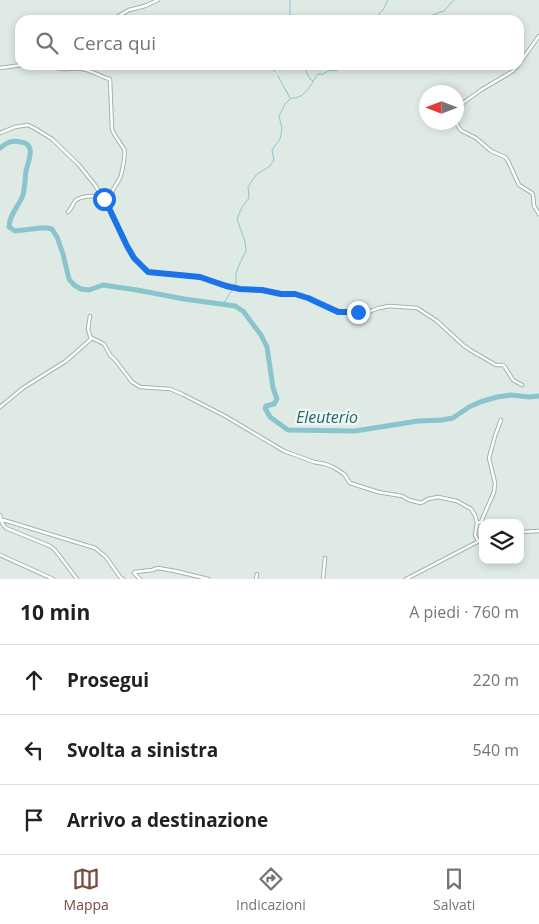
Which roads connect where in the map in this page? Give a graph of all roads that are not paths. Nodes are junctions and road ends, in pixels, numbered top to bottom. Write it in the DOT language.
graph roads {
  1 [pos="158,0"];
  2 [pos="120,15"];
  3 [pos="539,36"];
  4 [pos="524,57"];
  5 [pos="15,66"];
  6 [pos="0,68"];
  7 [pos="87,70"];
  8 [pos="514,70"];
  9 [pos="464,102"];
  10 [pos="462,130"];
  11 [pos="0,133"];
  12 [pos="101,197"];
  13 [pos="68,212"];
  14 [pos="539,214"];
  15 [pos="90,316"];
  16 [pos="90,337"];
  17 [pos="522,385"];
  18 [pos="0,406"];
  19 [pos="501,420"];
  20 [pos="0,515"];
  21 [pos="1,520"];
  22 [pos="477,523"];
  23 [pos="539,531"];
  24 [pos="524,532"];
  25 [pos="478,541"];
  26 [pos="0,555"];
  27 [pos="325,558"];
  28 [pos="258,574"];
  29 [pos="53,579"];
  30 [pos="77,579"];
  31 [pos="123,579"];
  32 [pos="140,579"];
  33 [pos="208,579"];
  34 [pos="256,579"];
  35 [pos="323,579"];
  36 [pos="406,579"];
  1 -- 2 [label="street"];
  3 -- 4 [label="street"];
  5 -- 6 [label="street"];
  7 -- 12 [label="street"];
  8 -- 9 [label="street"];
  10 -- 14 [label="street"];
  11 -- 12 [label="street"];
  12 -- 13 [label="street"];
  12 -- 17 [label="street"];
  15 -- 16 [label="street"];
  16 -- 18 [label="street"];
  16 -- 22 [label="street"];
  19 -- 22 [label="street"];
  20 -- 21 [label="street"];
  21 -- 30 [label="street"];
  21 -- 31 [label="street"];
  22 -- 25 [label="street"];
  23 -- 24 [label="street"];
  25 -- 36 [label="street"];
  26 -- 29 [label="street"];
  27 -- 35 [label="street"];
  28 -- 34 [label="street"];
  32 -- 33 [label="street"];
}
